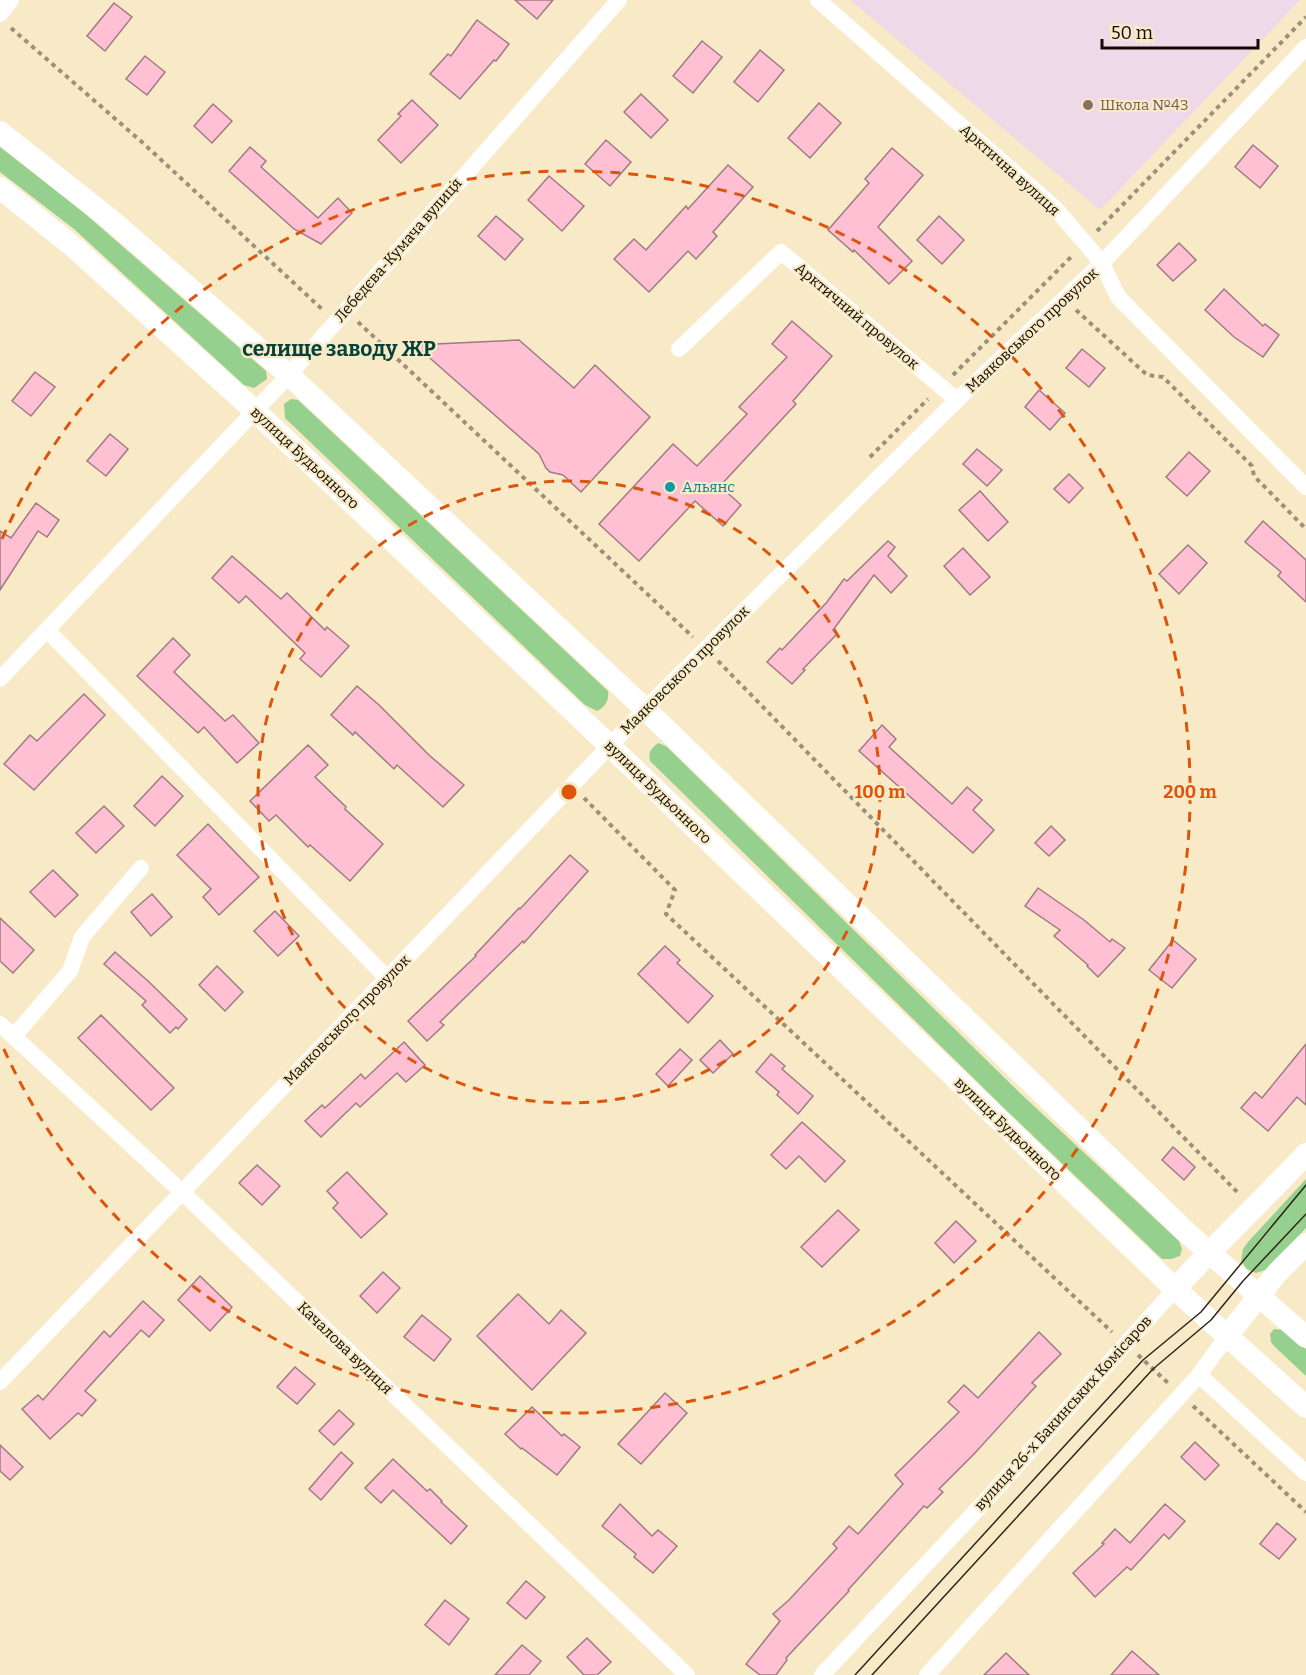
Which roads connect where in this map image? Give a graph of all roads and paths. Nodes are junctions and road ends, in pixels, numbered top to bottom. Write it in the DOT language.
graph roads {
  1 [pos="11,0"];
  2 [pos="619,0"];
  3 [pos="818,0"];
  4 [pos="1306,17"];
  5 [pos="4,20"];
  6 [pos="1306,47"];
  7 [pos="0,132"];
  8 [pos="0,188"];
  9 [pos="1085,243"];
  10 [pos="1102,263"];
  11 [pos="1064,299"];
  12 [pos="340,316"];
  13 [pos="679,349"];
  14 [pos="289,375"];
  15 [pos="941,386"];
  16 [pos="957,400"];
  17 [pos="255,411"];
  18 [pos="866,461"];
  19 [pos="1306,487"];
  20 [pos="1306,529"];
  21 [pos="48,631"];
  22 [pos="692,635"];
  23 [pos="684,643"];
  24 [pos="706,648"];
  25 [pos="0,680"];
  26 [pos="645,709"];
  27 [pos="610,746"];
  28 [pos="572,786"];
  29 [pos="141,868"];
  30 [pos="387,978"];
  31 [pos="0,1024"];
  32 [pos="14,1036"];
  33 [pos="1306,1154"];
  34 [pos="182,1192"];
  35 [pos="1256,1208"];
  36 [pos="1306,1244"];
  37 [pos="1209,1252"];
  38 [pos="1174,1289"];
  39 [pos="1259,1296"];
  40 [pos="1228,1335"];
  41 [pos="1306,1337"];
  42 [pos="1126,1345"];
  43 [pos="1199,1375"];
  44 [pos="0,1382"];
  45 [pos="1180,1395"];
  46 [pos="1306,1407"];
  47 [pos="1306,1473"];
  48 [pos="1306,1512"];
  49 [pos="687,1675"];
  50 [pos="822,1675"];
  51 [pos="927,1675"];
  1 -- 5 [label="street"];
  2 -- 12 [label="street, Лебедєва-Кумача вулиця"];
  3 -- 9 [label="street, Арктична вулиця"];
  4 -- 9 [label="path"];
  5 -- 12 [label="path"];
  6 -- 10 [label="street, Маяковського провулок"];
  7 -- 14 [label="main road"];
  8 -- 17 [label="main road, вулиця Будьонного"];
  9 -- 10 [label="street, Арктична вулиця"];
  9 -- 15 [label="path"];
  10 -- 11 [label="street, Маяковського провулок"];
  10 -- 19 [label="street, Арктична вулиця"];
  11 -- 16 [label="street, Маяковського провулок"];
  11 -- 20 [label="path"];
  12 -- 14 [label="street, Лебедєва-Кумача вулиця"];
  12 -- 22 [label="path"];
  13 -- 15 [label="street, Арктичний провулок"];
  14 -- 17 [label="street, Лебедєва-Кумача вулиця"];
  14 -- 26 [label="main road"];
  15 -- 16 [label="street, Арктичний провулок"];
  15 -- 18 [label="path"];
  16 -- 24 [label="street, Маяковського провулок"];
  17 -- 21 [label="street, Лебедєва-Кумача вулиця"];
  17 -- 27 [label="main road, вулиця Будьонного"];
  21 -- 25 [label="street, Лебедєва-Кумача вулиця"];
  21 -- 30 [label="street"];
  22 -- 23 [label="path"];
  22 -- 24 [label="path"];
  24 -- 26 [label="street, Маяковського провулок"];
  24 -- 35 [label="path"];
  26 -- 27 [label="street, Маяковського провулок"];
  26 -- 37 [label="main road"];
  27 -- 28 [label="street, Маяковського провулок"];
  27 -- 38 [label="main road, вулиця Будьонного"];
  28 -- 30 [label="street, Маяковського провулок"];
  28 -- 42 [label="path"];
  29 -- 32 [label="street"];
  30 -- 34 [label="street, Маяковського провулок"];
  31 -- 32 [label="street, Качалова вулиця"];
  32 -- 34 [label="street, Качалова вулиця"];
  33 -- 35 [label="main road, вулиця 26-х Бакинських Комісаров"];
  34 -- 44 [label="street, Маяковського провулок"];
  34 -- 49 [label="street, Качалова вулиця"];
  35 -- 37 [label="main road, вулиця 26-х Бакинських Комісаров"];
  36 -- 39 [label="main road"];
  37 -- 38 [label="main road, вулиця 26-х Бакинських Комісаров"];
  37 -- 39 [label="main road"];
  38 -- 40 [label="main road, вулиця Будьонного"];
  38 -- 42 [label="street, вулиця 26-х Бакинських Комісаров"];
  39 -- 40 [label="main road"];
  39 -- 41 [label="main road"];
  40 -- 43 [label="street"];
  40 -- 46 [label="main road, вулиця Будьонного"];
  42 -- 45 [label="path"];
  42 -- 50 [label="street, вулиця 26-х Бакинських Комісаров"];
  43 -- 45 [label="street"];
  43 -- 47 [label="street"];
  45 -- 48 [label="path"];
  45 -- 51 [label="street"];
}
